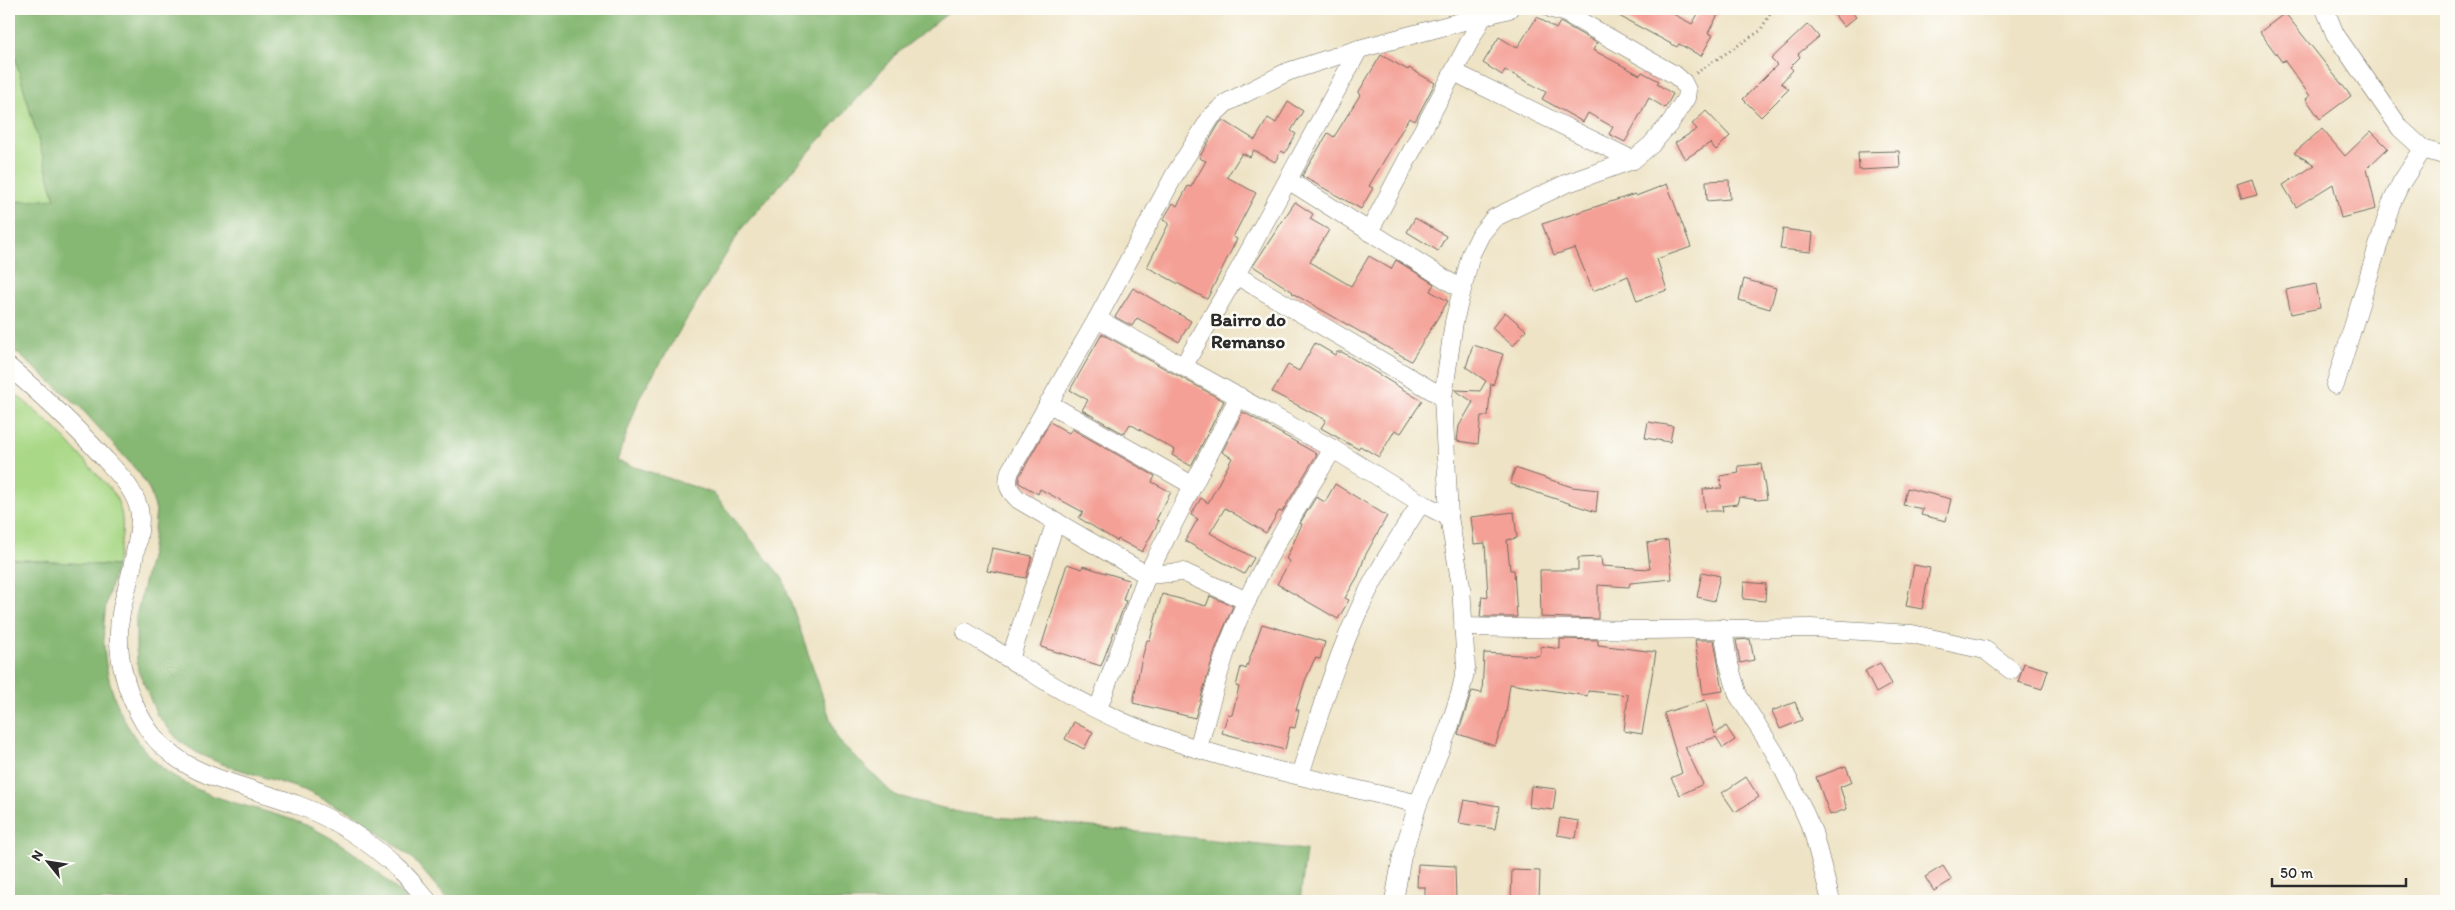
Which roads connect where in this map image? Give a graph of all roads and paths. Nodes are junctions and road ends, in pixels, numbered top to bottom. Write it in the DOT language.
graph roads {
  1 [pos="1509,9"];
  2 [pos="1552,9"];
  3 [pos="1773,9"];
  4 [pos="2325,9"];
  5 [pos="1483,16"];
  6 [pos="1359,49"];
  7 [pos="1454,72"];
  8 [pos="1683,82"];
  9 [pos="2423,149"];
  10 [pos="2446,156"];
  11 [pos="1633,160"];
  12 [pos="1288,180"];
  13 [pos="1369,232"];
  14 [pos="1236,275"];
  15 [pos="1461,289"];
  16 [pos="1097,318"];
  17 [pos="1184,365"];
  18 [pos="9,367"];
  19 [pos="2335,385"];
  20 [pos="1239,396"];
  21 [pos="1443,397"];
  22 [pos="1048,403"];
  23 [pos="1334,449"];
  24 [pos="1192,485"];
  25 [pos="1421,503"];
  26 [pos="1449,517"];
  27 [pos="1056,522"];
  28 [pos="1147,575"];
  29 [pos="1247,601"];
  30 [pos="1463,627"];
  31 [pos="1723,628"];
  32 [pos="966,632"];
  33 [pos="1010,659"];
  34 [pos="2011,670"];
  35 [pos="1098,709"];
  36 [pos="1198,749"];
  37 [pos="1300,775"];
  38 [pos="1418,804"];
  39 [pos="428,901"];
  40 [pos="1394,901"];
  41 [pos="1831,901"];
  1 -- 5 [label="street"];
  2 -- 8 [label="street"];
  3 -- 8 [label="path"];
  4 -- 9 [label="street"];
  5 -- 6 [label="street"];
  5 -- 7 [label="street"];
  6 -- 12 [label="street"];
  6 -- 16 [label="street"];
  7 -- 11 [label="street"];
  7 -- 13 [label="street"];
  8 -- 11 [label="street"];
  9 -- 10 [label="street"];
  9 -- 19 [label="street"];
  11 -- 15 [label="street"];
  12 -- 13 [label="street"];
  12 -- 14 [label="street"];
  13 -- 15 [label="street"];
  14 -- 17 [label="street"];
  14 -- 21 [label="street"];
  15 -- 21 [label="street"];
  16 -- 17 [label="street"];
  16 -- 22 [label="street"];
  17 -- 20 [label="street"];
  18 -- 39 [label="street"];
  20 -- 23 [label="street"];
  20 -- 24 [label="street"];
  21 -- 26 [label="street"];
  22 -- 24 [label="street"];
  22 -- 27 [label="street"];
  23 -- 25 [label="street"];
  23 -- 29 [label="street"];
  24 -- 28 [label="street"];
  25 -- 26 [label="street"];
  25 -- 37 [label="street"];
  26 -- 30 [label="street"];
  27 -- 28 [label="street"];
  27 -- 33 [label="street"];
  28 -- 29 [label="street"];
  28 -- 35 [label="street"];
  29 -- 36 [label="street"];
  30 -- 31 [label="street"];
  30 -- 38 [label="street"];
  31 -- 34 [label="street"];
  31 -- 41 [label="street"];
  32 -- 33 [label="street"];
  33 -- 35 [label="street"];
  35 -- 36 [label="street"];
  36 -- 37 [label="street"];
  37 -- 38 [label="street"];
  38 -- 40 [label="street"];
}
